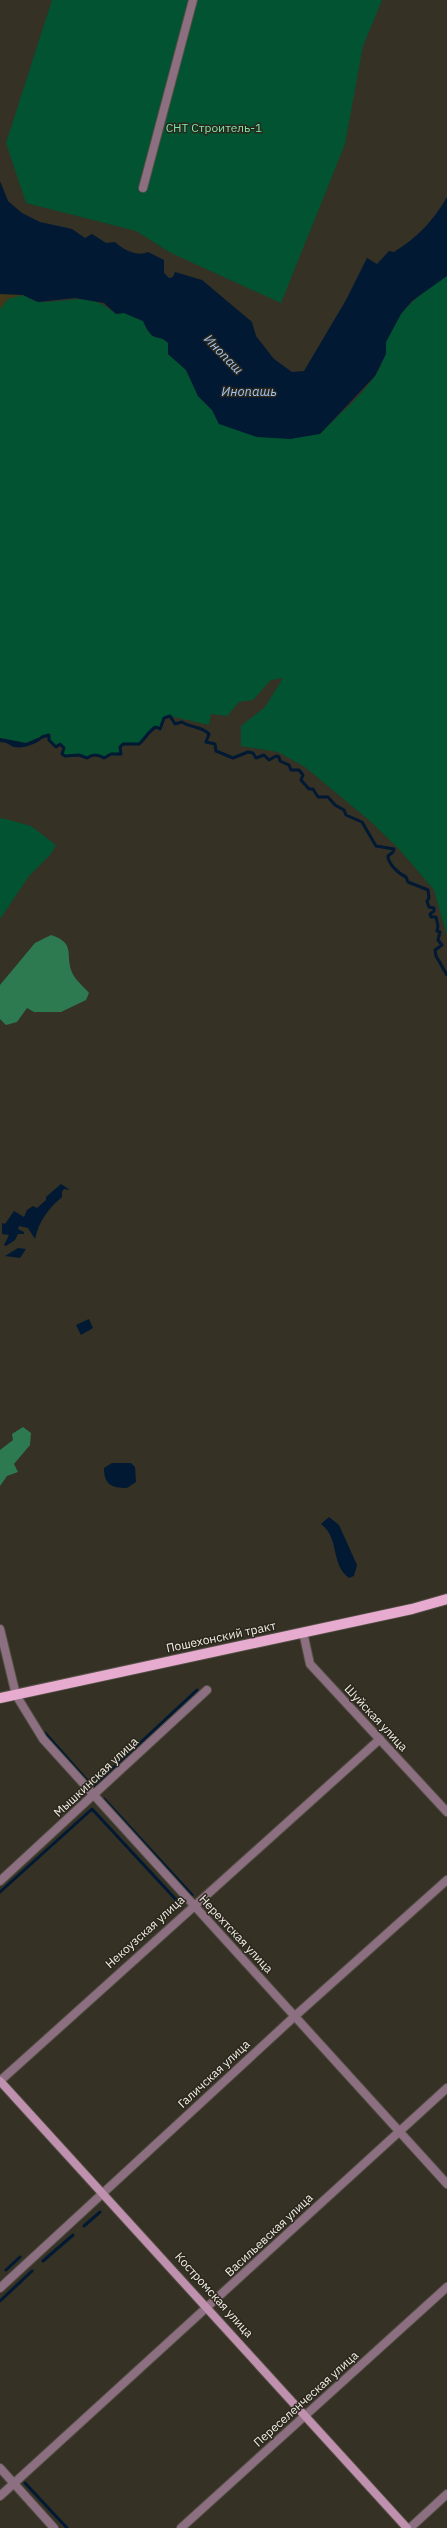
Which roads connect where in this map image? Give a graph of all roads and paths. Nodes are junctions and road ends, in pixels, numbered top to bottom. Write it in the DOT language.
graph roads {
  1 [pos="192,0"];
  2 [pos="143,188"];
  3 [pos="447,1599"];
  4 [pos="0,1630"];
  5 [pos="303,1632"];
  6 [pos="207,1690"];
  7 [pos="16,1695"];
  8 [pos="0,1698"];
  9 [pos="380,1739"];
  10 [pos="94,1796"];
  11 [pos="447,1812"];
  12 [pos="447,1880"];
  13 [pos="0,1881"];
  14 [pos="193,1905"];
  15 [pos="295,2016"];
  16 [pos="0,2081"];
  17 [pos="447,2088"];
  18 [pos="399,2130"];
  19 [pos="447,2184"];
  20 [pos="104,2193"];
  21 [pos="447,2287"];
  22 [pos="0,2288"];
  23 [pos="208,2308"];
  24 [pos="306,2415"];
  25 [pos="0,2468"];
  26 [pos="14,2483"];
  27 [pos="447,2494"];
  28 [pos="0,2496"];
  29 [pos="54,2528"];
  30 [pos="181,2528"];
  31 [pos="409,2528"];
  1 -- 2 [label="street"];
  3 -- 5 [label="main road, Пошехонский тракт"];
  4 -- 7 [label="street, Нерехтская улица"];
  5 -- 7 [label="main road, Пошехонский тракт"];
  5 -- 9 [label="street, Шуйская улица"];
  6 -- 10 [label="street, Мышкинская улица"];
  7 -- 8 [label="main road, Пошехонский тракт"];
  7 -- 10 [label="street, Нерехтская улица"];
  9 -- 11 [label="street, Шуйская улица"];
  9 -- 14 [label="street, Некоузская улица"];
  10 -- 13 [label="street, Мышкинская улица"];
  10 -- 14 [label="street, Нерехтская улица"];
  12 -- 15 [label="street, Галичская улица"];
  14 -- 15 [label="street, Нерехтская улица"];
  14 -- 16 [label="street, Некоузская улица"];
  15 -- 18 [label="street, Нерехтская улица"];
  15 -- 20 [label="street, Галичская улица"];
  16 -- 20 [label="street, Костромская улица"];
  17 -- 18 [label="street, Васильевская улица"];
  18 -- 19 [label="street, Нерехтская улица"];
  18 -- 23 [label="street, Васильевская улица"];
  20 -- 22 [label="street, Галичская улица"];
  20 -- 23 [label="street, Костромская улица"];
  21 -- 24 [label="street, Переселенческая улица"];
  23 -- 24 [label="street, Костромская улица"];
  23 -- 26 [label="street, Васильевская улица"];
  24 -- 30 [label="street, Переселенческая улица"];
  24 -- 31 [label="street, Костромская улица"];
  25 -- 26 [label="street"];
  26 -- 28 [label="street, Васильевская улица"];
  26 -- 29 [label="street"];
  27 -- 31 [label="street"];
}
